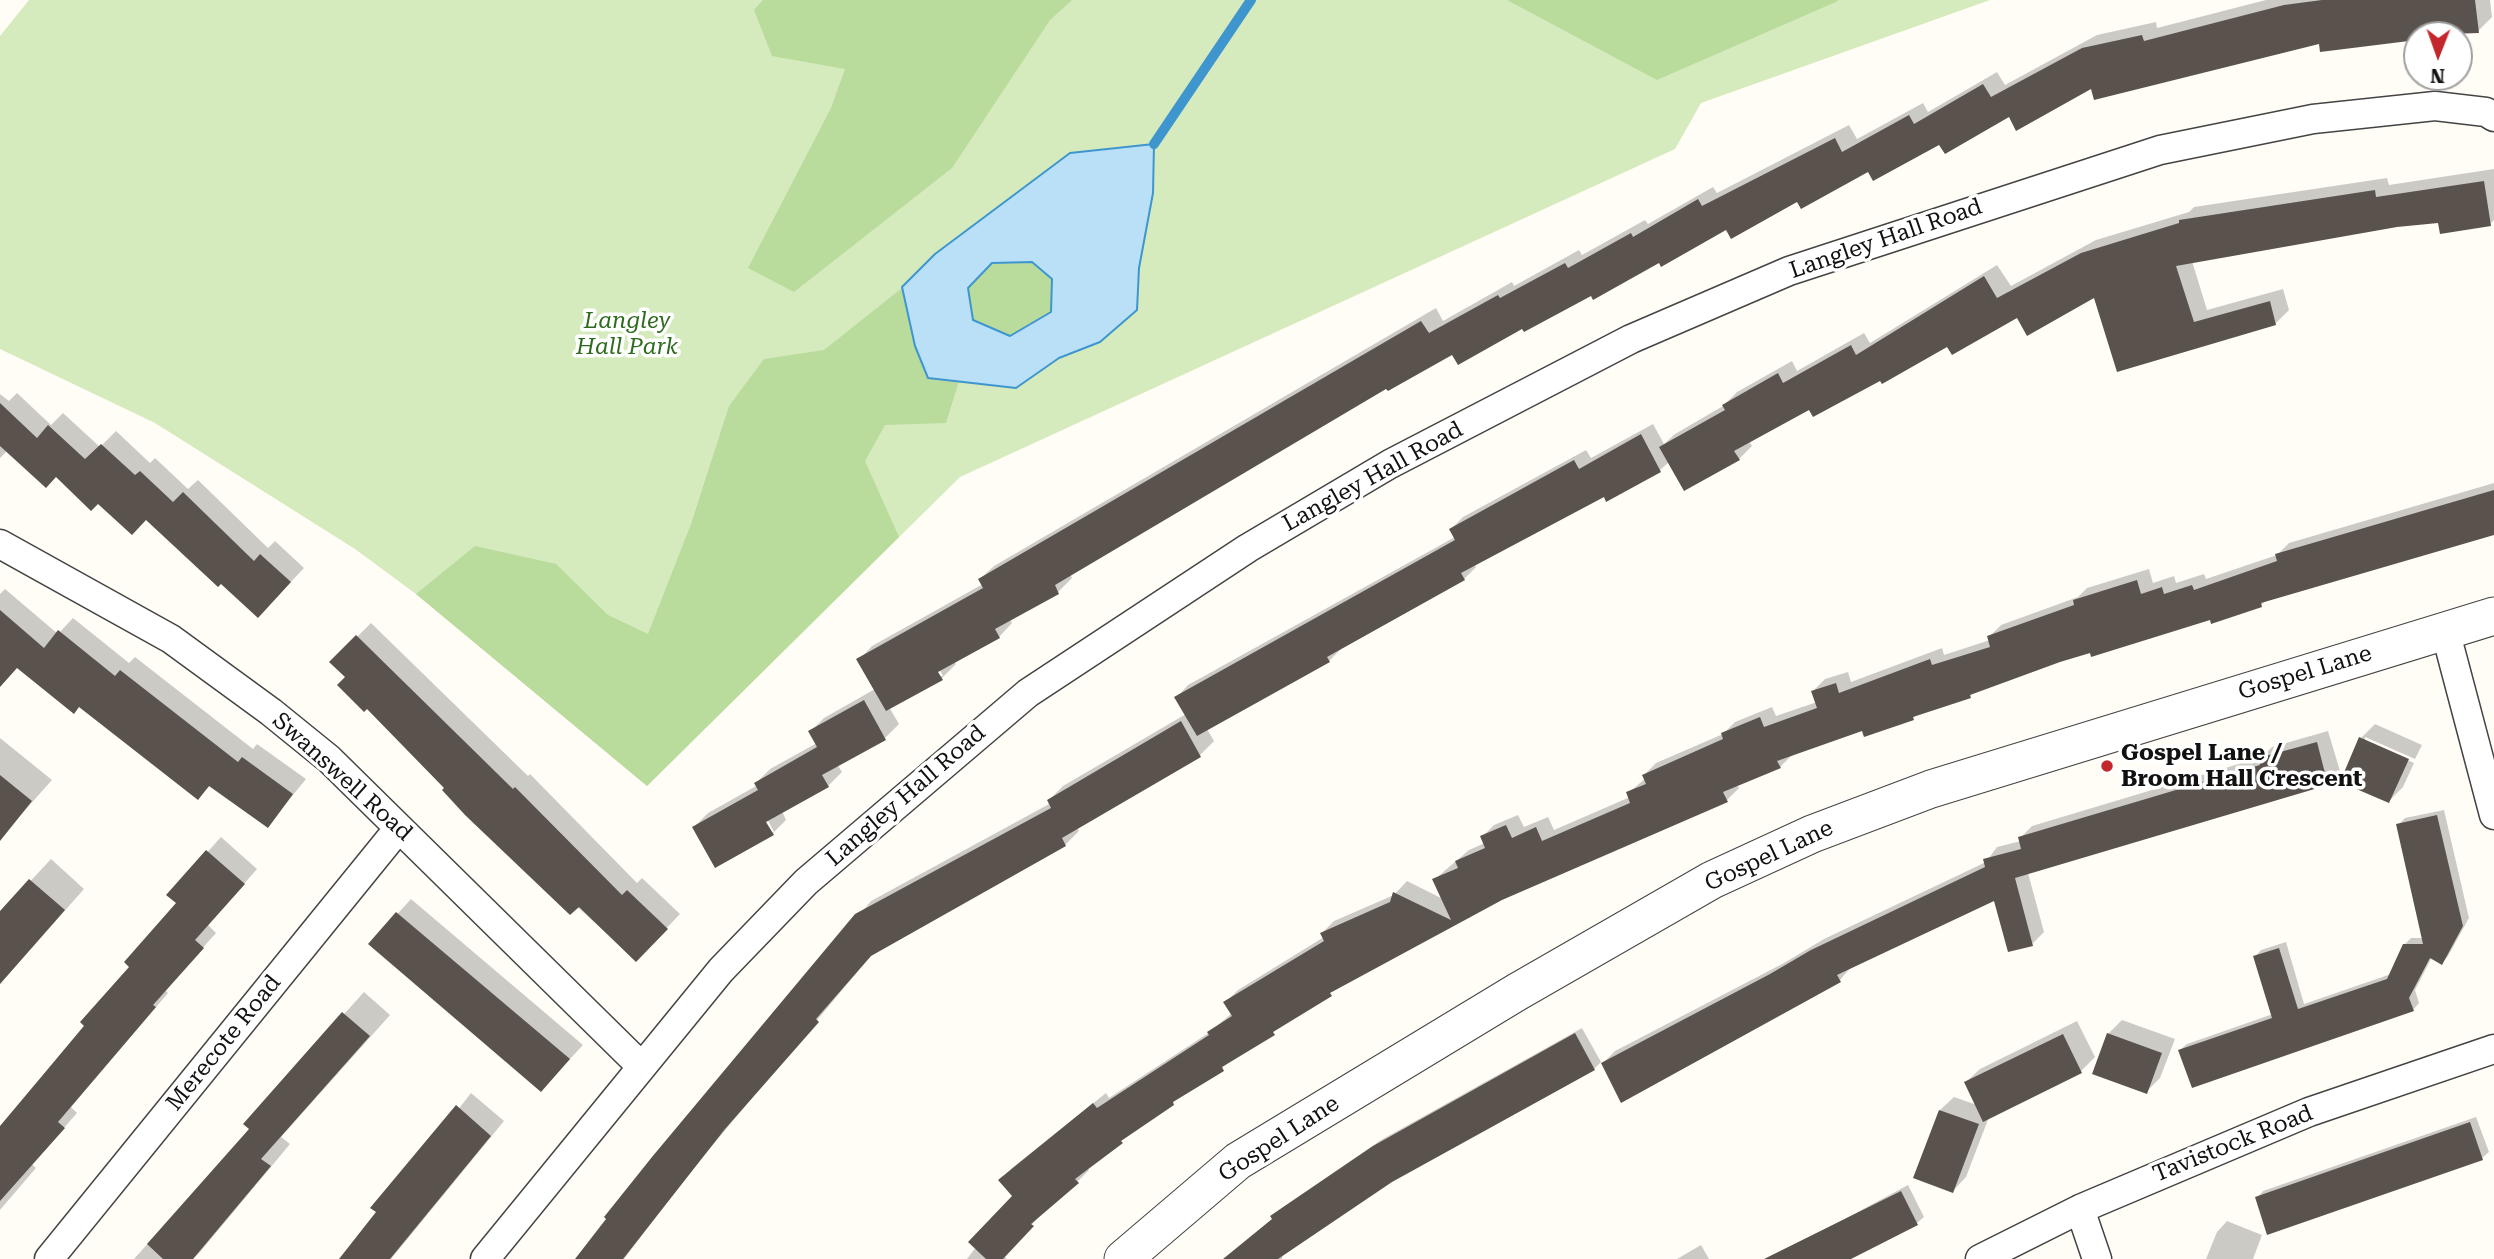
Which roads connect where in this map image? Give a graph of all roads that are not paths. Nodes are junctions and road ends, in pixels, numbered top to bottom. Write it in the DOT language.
graph roads {
  1 [pos="2494,117"];
  2 [pos="0,544"];
  3 [pos="2494,615"];
  4 [pos="2445,630"];
  5 [pos="2494,815"];
  6 [pos="400,828"];
  7 [pos="2494,1049"];
  8 [pos="641,1066"];
  9 [pos="2080,1209"];
  10 [pos="49,1259"];
  11 [pos="485,1259"];
  12 [pos="1123,1259"];
  13 [pos="1980,1259"];
  14 [pos="2097,1259"];
  1 -- 8 [label="street, Langley Hall Road"];
  2 -- 6 [label="street, Swanswell Road"];
  3 -- 4 [label="street, Gospel Lane"];
  4 -- 5 [label="street"];
  4 -- 12 [label="street, Gospel Lane"];
  6 -- 8 [label="street, Swanswell Road"];
  6 -- 10 [label="street, Merecote Road"];
  7 -- 9 [label="street, Tavistock Road"];
  8 -- 11 [label="street, Langley Hall Road"];
  9 -- 13 [label="street, Tavistock Road"];
  9 -- 14 [label="street"];
}
